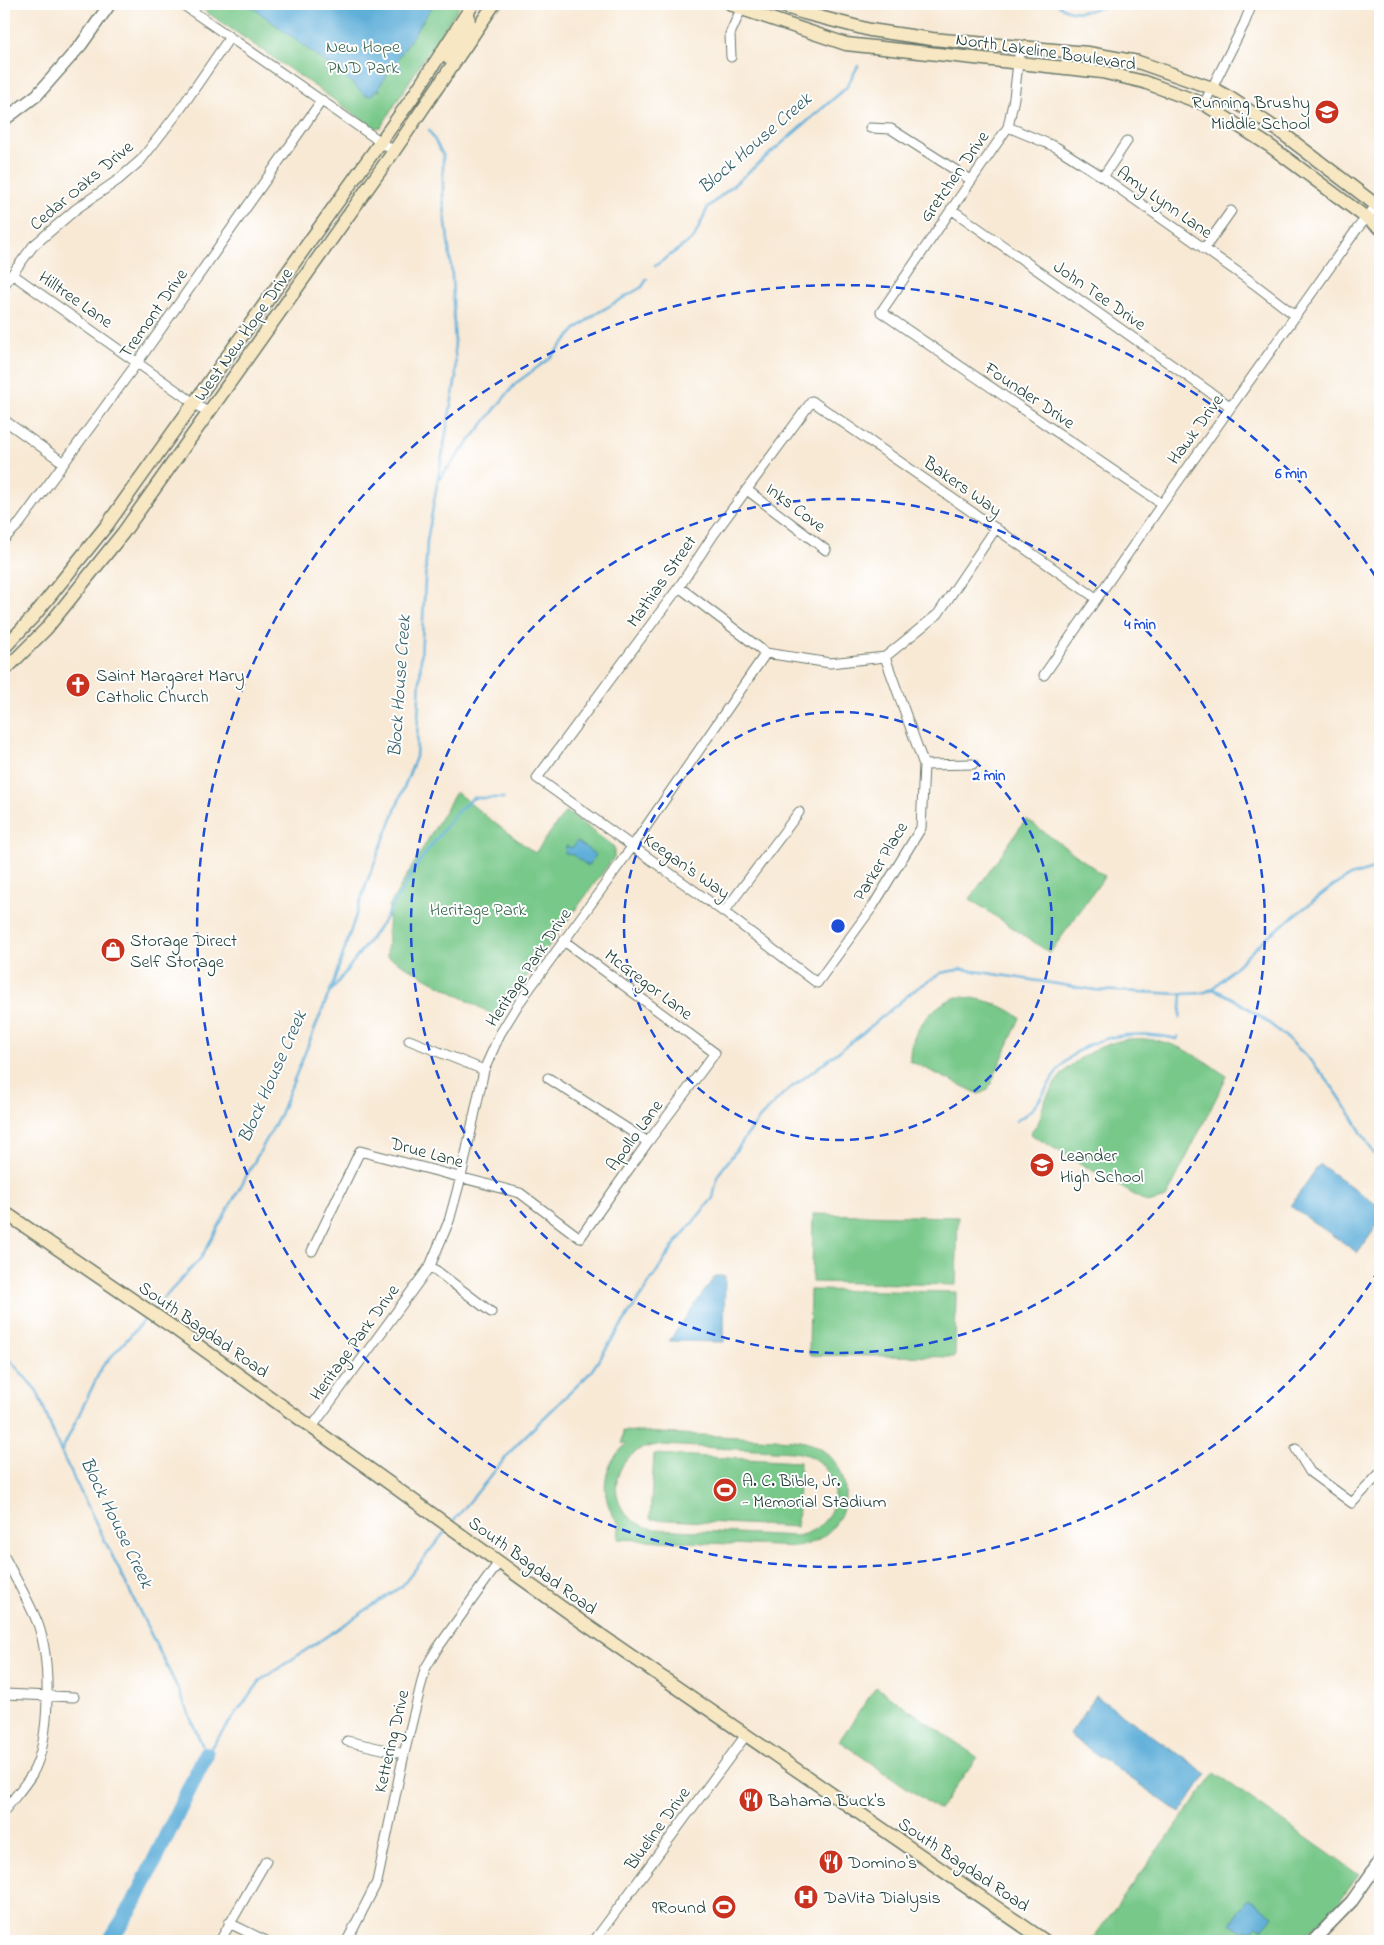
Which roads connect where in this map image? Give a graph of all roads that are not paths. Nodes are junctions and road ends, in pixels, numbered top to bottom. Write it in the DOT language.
graph roads {
  1 [pos="110,4"];
  2 [pos="182,4"];
  3 [pos="494,4"];
  4 [pos="778,4"];
  5 [pos="1252,4"];
  6 [pos="739,6"];
  7 [pos="470,7"];
  8 [pos="230,37"];
  9 [pos="1020,46"];
  10 [pos="731,57"];
  11 [pos="1017,63"];
  12 [pos="441,84"];
  13 [pos="1212,88"];
  14 [pos="322,100"];
  15 [pos="1204,104"];
  16 [pos="4,120"];
  17 [pos="1008,127"];
  18 [pos="870,128"];
  19 [pos="380,141"];
  20 [pos="1127,141"];
  21 [pos="394,151"];
  22 [pos="1103,178"];
  23 [pos="971,180"];
  24 [pos="1378,207"];
  25 [pos="951,209"];
  26 [pos="1231,211"];
  27 [pos="1366,217"];
  28 [pos="1380,228"];
  29 [pos="1204,249"];
  30 [pos="12,274"];
  31 [pos="4,285"];
  32 [pos="881,312"];
  33 [pos="1296,316"];
  34 [pos="137,363"];
  35 [pos="812,401"];
  36 [pos="194,403"];
  37 [pos="1231,407"];
  38 [pos="208,413"];
  39 [pos="4,420"];
  40 [pos="64,464"];
  41 [pos="747,490"];
  42 [pos="1162,504"];
  43 [pos="996,528"];
  44 [pos="4,539"];
  45 [pos="826,550"];
  46 [pos="679,587"];
  47 [pos="1096,598"];
  48 [pos="4,648"];
  49 [pos="766,653"];
  50 [pos="885,657"];
  51 [pos="4,671"];
  52 [pos="1044,675"];
  53 [pos="973,764"];
  54 [pos="924,765"];
  55 [pos="537,778"];
  56 [pos="799,812"];
  57 [pos="632,847"];
  58 [pos="724,912"];
  59 [pos="564,941"];
  60 [pos="817,983"];
  61 [pos="409,1040"];
  62 [pos="715,1053"];
  63 [pos="484,1070"];
  64 [pos="548,1078"];
  65 [pos="648,1142"];
  66 [pos="460,1177"];
  67 [pos="4,1212"];
  68 [pos="580,1238"];
  69 [pos="312,1251"];
  70 [pos="430,1266"];
  71 [pos="491,1312"];
  72 [pos="312,1427"];
  73 [pos="1296,1449"];
  74 [pos="1380,1473"];
  75 [pos="4,1556"];
  76 [pos="499,1562"];
  77 [pos="4,1694"];
  78 [pos="47,1695"];
  79 [pos="74,1697"];
  80 [pos="746,1735"];
  81 [pos="347,1741"];
  82 [pos="404,1754"];
  83 [pos="4,1811"];
  84 [pos="266,1861"];
  85 [pos="1380,1861"];
  86 [pos="229,1923"];
  87 [pos="220,1941"];
  88 [pos="266,1941"];
  89 [pos="347,1941"];
  90 [pos="594,1941"];
  91 [pos="1045,1941"];
  92 [pos="1313,1941"];
  1 -- 16 [label="street"];
  2 -- 8 [label="street"];
  3 -- 12 [label="main road, West New Hope Drive"];
  4 -- 9 [label="main road, North Lakeline Boulevard"];
  5 -- 13 [label="street"];
  6 -- 10 [label="street"];
  6 -- 11 [label="main road, North Lakeline Boulevard"];
  7 -- 12 [label="main road"];
  7 -- 19 [label="main road, West New Hope Drive"];
  8 -- 14 [label="street"];
  8 -- 30 [label="street, Cedar Oaks Drive"];
  9 -- 11 [label="street, Gretchen Drive"];
  9 -- 13 [label="main road, North Lakeline Boulevard"];
  11 -- 15 [label="main road, North Lakeline Boulevard"];
  11 -- 17 [label="street, Gretchen Drive"];
  12 -- 21 [label="main road, West New Hope Drive"];
  13 -- 15 [label="street"];
  13 -- 24 [label="main road, North Lakeline Boulevard"];
  14 -- 19 [label="street"];
  14 -- 34 [label="street, Tremont Drive"];
  15 -- 27 [label="main road, North Lakeline Boulevard"];
  17 -- 22 [label="street, Amy Lynn Lane"];
  17 -- 23 [label="street, Gretchen Drive"];
  18 -- 23 [label="street"];
  19 -- 21 [label="street"];
  19 -- 36 [label="main road, West New Hope Drive"];
  20 -- 22 [label="street"];
  21 -- 38 [label="main road, West New Hope Drive"];
  22 -- 29 [label="street, Amy Lynn Lane"];
  23 -- 25 [label="street, Gretchen Drive"];
  24 -- 27 [label="street, Hawk Drive"];
  25 -- 32 [label="street, Gretchen Drive"];
  25 -- 37 [label="street, John Tee Drive"];
  26 -- 29 [label="street"];
  27 -- 28 [label="main road, North Lakeline Boulevard"];
  27 -- 33 [label="street, Hawk Drive"];
  29 -- 33 [label="street, Amy Lynn Lane"];
  30 -- 31 [label="street, Cedar Oaks Drive"];
  30 -- 34 [label="street, Hilltree Lane"];
  32 -- 42 [label="street, Founder Drive"];
  33 -- 37 [label="street, Hawk Drive"];
  34 -- 36 [label="street, Hilltree Lane"];
  34 -- 40 [label="street, Tremont Drive"];
  35 -- 41 [label="street, Mathias Street"];
  35 -- 43 [label="street, Bakers Way"];
  36 -- 38 [label="street, Hilltree Lane"];
  36 -- 48 [label="main road, West New Hope Drive"];
  37 -- 42 [label="street, Hawk Drive"];
  38 -- 51 [label="main road, West New Hope Drive"];
  39 -- 40 [label="street"];
  40 -- 44 [label="street, Tremont Drive"];
  41 -- 45 [label="street, Inks Cove"];
  41 -- 46 [label="street, Mathias Street"];
  42 -- 47 [label="street, Hawk Drive"];
  43 -- 47 [label="street, Bakers Way"];
  43 -- 50 [label="street"];
  46 -- 49 [label="street"];
  46 -- 55 [label="street, Mathias Street"];
  47 -- 52 [label="street, Hawk Drive"];
  49 -- 50 [label="street"];
  49 -- 57 [label="street, Heritage Park Drive"];
  50 -- 54 [label="street, Parker Place"];
  53 -- 54 [label="street"];
  54 -- 60 [label="street, Parker Place"];
  55 -- 57 [label="street, Keegan's Way"];
  56 -- 58 [label="street"];
  57 -- 58 [label="street, Keegan's Way"];
  57 -- 59 [label="street, Heritage Park Drive"];
  58 -- 60 [label="street, Keegan's Way"];
  59 -- 62 [label="street, McGregor Lane"];
  59 -- 63 [label="street, Heritage Park Drive"];
  61 -- 63 [label="street"];
  62 -- 65 [label="street, Apollo Lane"];
  63 -- 66 [label="street, Heritage Park Drive"];
  64 -- 65 [label="street"];
  65 -- 68 [label="street, Apollo Lane"];
  66 -- 68 [label="street, Drue Lane"];
  66 -- 69 [label="street, Drue Lane"];
  66 -- 70 [label="street, Heritage Park Drive"];
  67 -- 72 [label="main road, South Bagdad Road"];
  70 -- 71 [label="street"];
  70 -- 72 [label="street, Heritage Park Drive"];
  72 -- 76 [label="main road, South Bagdad Road"];
  73 -- 74 [label="street"];
  75 -- 78 [label="street"];
  76 -- 80 [label="main road, South Bagdad Road"];
  76 -- 82 [label="street, Kettering Drive"];
  77 -- 78 [label="street"];
  78 -- 79 [label="street"];
  78 -- 83 [label="street"];
  80 -- 90 [label="street, Blueline Drive"];
  80 -- 91 [label="main road, South Bagdad Road"];
  81 -- 82 [label="street"];
  82 -- 89 [label="street, Kettering Drive"];
  84 -- 86 [label="street"];
  85 -- 92 [label="street"];
  86 -- 87 [label="street"];
  86 -- 88 [label="street"];
}
